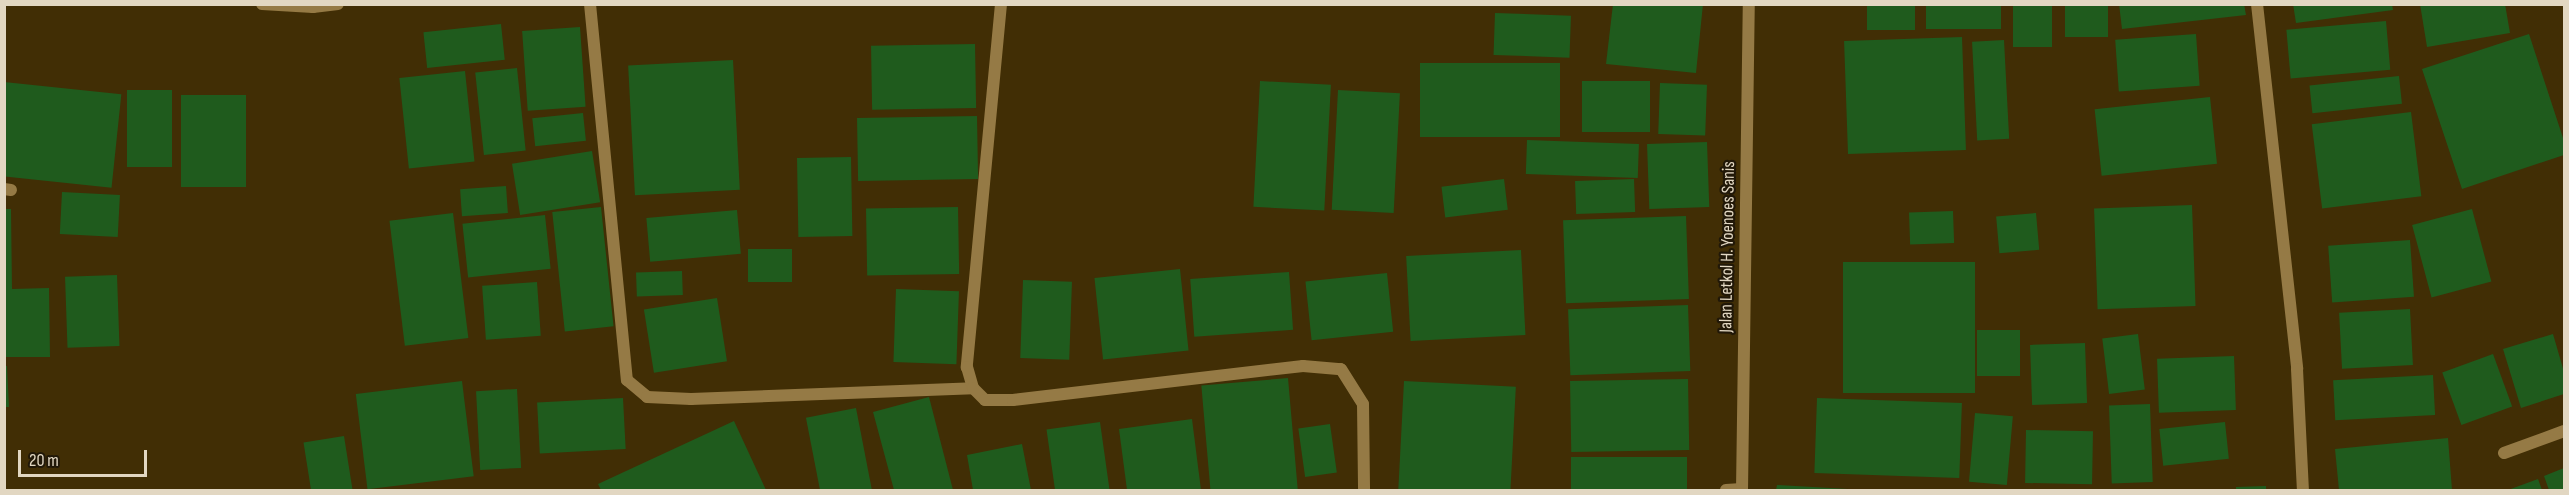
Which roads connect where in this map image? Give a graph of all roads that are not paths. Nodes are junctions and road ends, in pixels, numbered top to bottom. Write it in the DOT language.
graph roads {
  1 [pos="262,4"];
  2 [pos="338,4"];
  3 [pos="590,4"];
  4 [pos="1001,4"];
  5 [pos="1749,4"];
  6 [pos="2257,4"];
  7 [pos="973,388"];
  8 [pos="2565,431"];
  9 [pos="2504,453"];
  10 [pos="1364,490"];
  11 [pos="1726,490"];
  12 [pos="1742,490"];
  13 [pos="2303,490"];
  1 -- 2 [label="street"];
  3 -- 7 [label="street"];
  4 -- 7 [label="street"];
  5 -- 12 [label="street, Jalan Letkol H. Yoenoes Sanis"];
  6 -- 13 [label="street"];
  7 -- 10 [label="street"];
  8 -- 9 [label="street"];
  11 -- 12 [label="street"];
}
